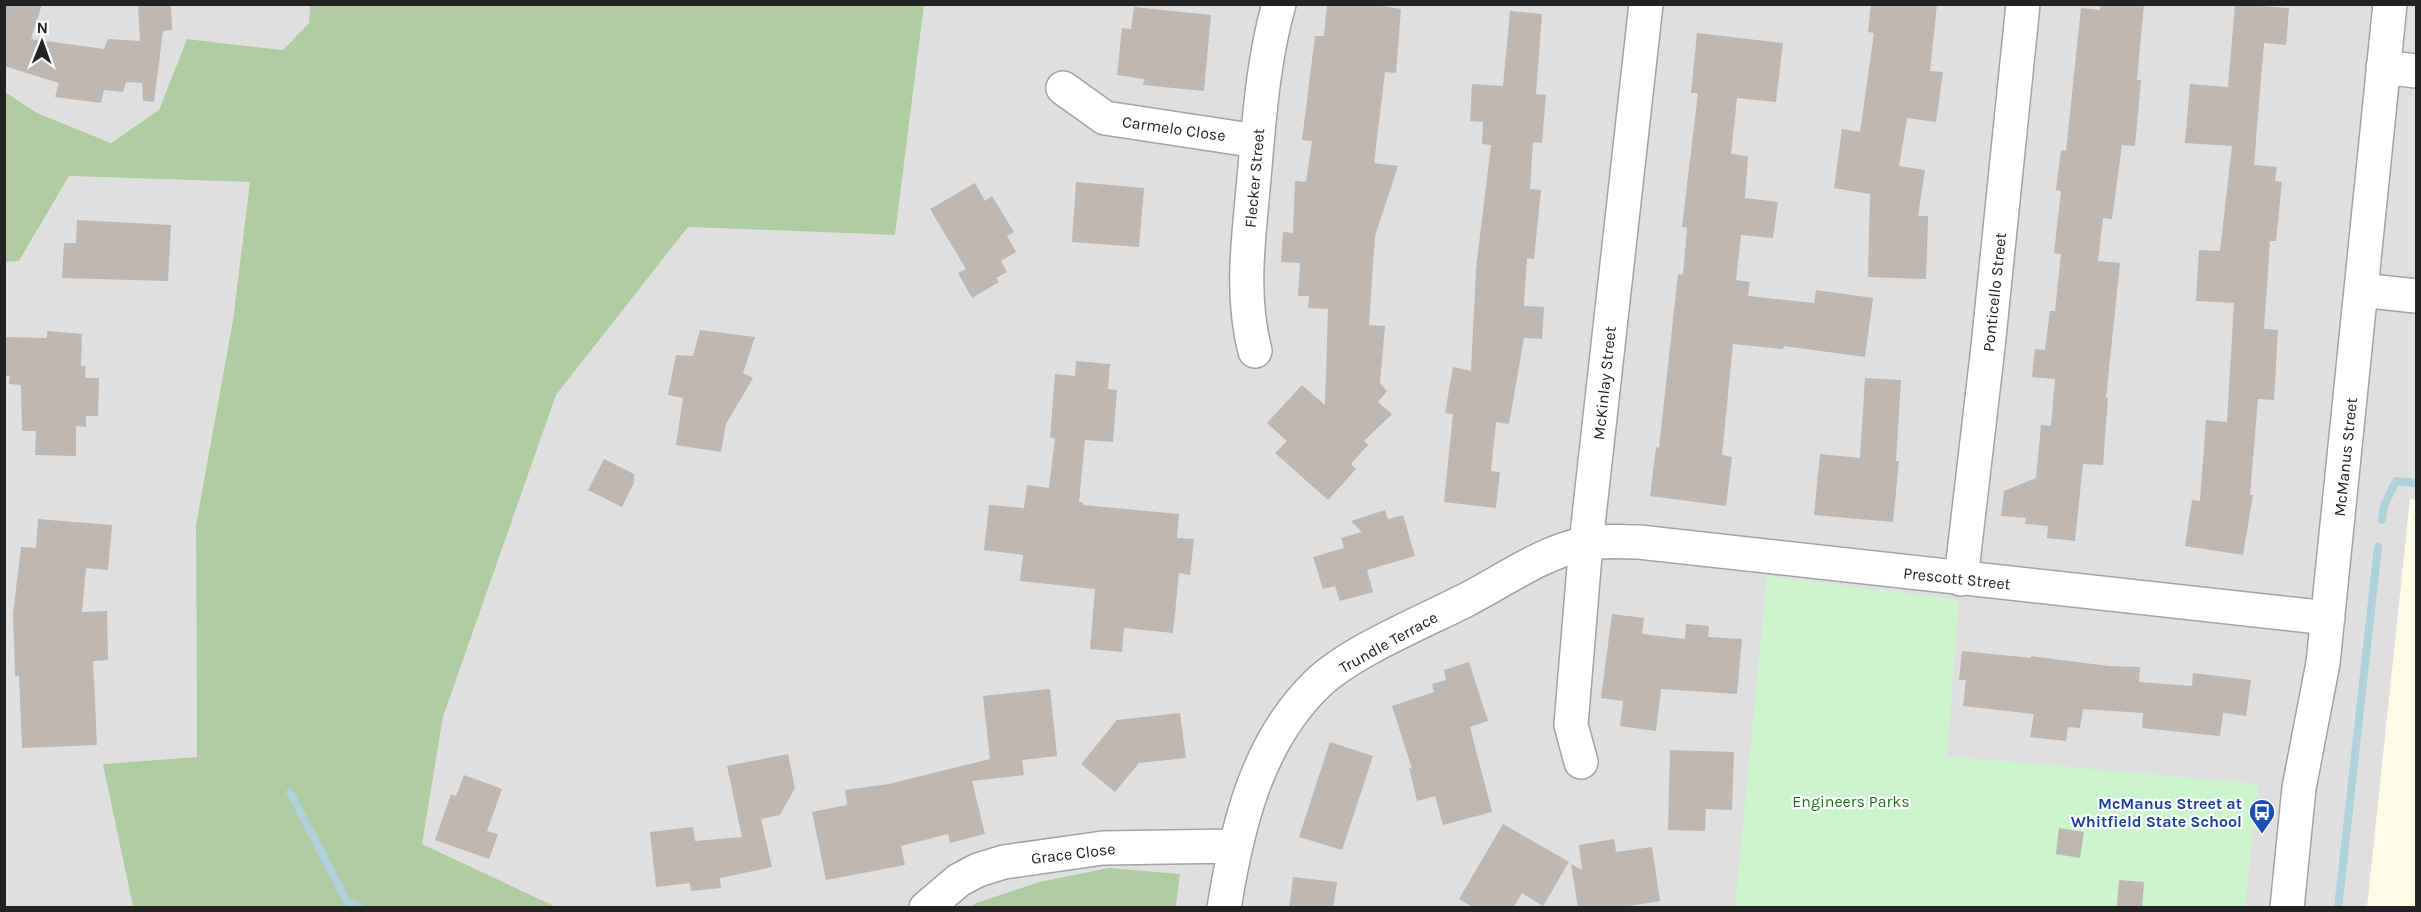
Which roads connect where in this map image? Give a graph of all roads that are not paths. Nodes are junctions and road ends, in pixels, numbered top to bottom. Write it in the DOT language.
graph roads {
  1 [pos="1279,4"];
  2 [pos="1646,4"];
  3 [pos="2023,4"];
  4 [pos="2390,4"];
  5 [pos="2383,68"];
  6 [pos="2416,71"];
  7 [pos="1063,88"];
  8 [pos="1257,141"];
  9 [pos="2361,290"];
  10 [pos="2416,296"];
  11 [pos="1255,351"];
  12 [pos="1586,543"];
  13 [pos="1961,579"];
  14 [pos="2328,618"];
  15 [pos="1581,762"];
  16 [pos="1234,846"];
  17 [pos="926,908"];
  18 [pos="1224,908"];
  19 [pos="2287,908"];
  1 -- 8 [label="street, Flecker Street"];
  2 -- 12 [label="street, McKinlay Street"];
  3 -- 13 [label="street, Ponticello Street"];
  4 -- 5 [label="street, McManus Street"];
  5 -- 6 [label="street"];
  5 -- 9 [label="street, McManus Street"];
  7 -- 8 [label="street, Carmelo Close"];
  8 -- 11 [label="street, Flecker Street"];
  9 -- 10 [label="street"];
  9 -- 14 [label="street, McManus Street"];
  12 -- 13 [label="street, Prescott Street"];
  12 -- 15 [label="street, McKinlay Street"];
  12 -- 16 [label="street, Trundle Terrace"];
  13 -- 14 [label="street, Prescott Street"];
  14 -- 19 [label="street, McManus Street"];
  16 -- 17 [label="street, Grace Close"];
  16 -- 18 [label="street, Trundle Terrace"];
}
